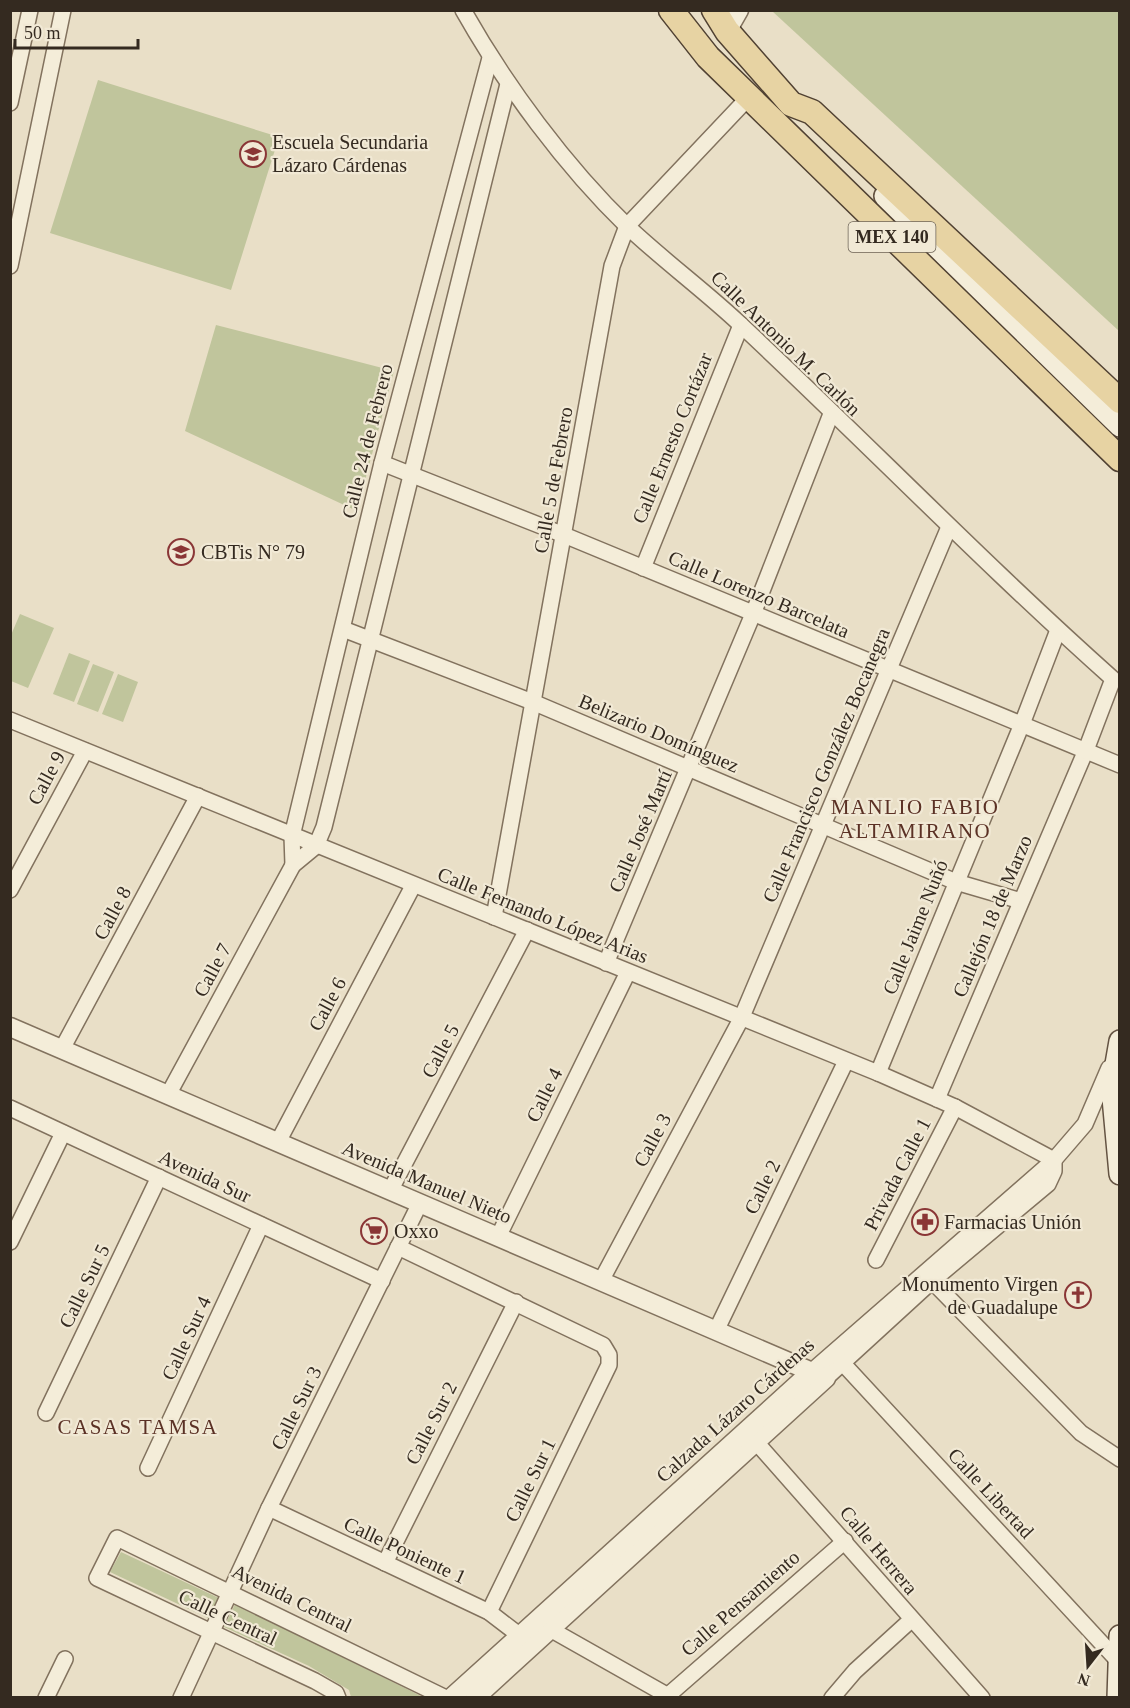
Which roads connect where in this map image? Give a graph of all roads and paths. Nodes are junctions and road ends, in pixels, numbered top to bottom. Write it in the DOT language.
graph roads {
  1 [pos="30,10"];
  2 [pos="63,10"];
  3 [pos="463,10"];
  4 [pos="671,10"];
  5 [pos="714,10"];
  6 [pos="733,21"];
  7 [pos="490,58"];
  8 [pos="508,84"];
  9 [pos="749,97"];
  10 [pos="10,103"];
  11 [pos="791,104"];
  12 [pos="627,226"];
  13 [pos="13,244"];
  14 [pos="10,266"];
  15 [pos="741,325"];
  16 [pos="1119,401"];
  17 [pos="831,414"];
  18 [pos="1119,426"];
  19 [pos="1119,459"];
  20 [pos="381,463"];
  21 [pos="412,473"];
  22 [pos="949,527"];
  23 [pos="564,535"];
  24 [pos="643,568"];
  25 [pos="753,614"];
  26 [pos="343,629"];
  27 [pos="1058,630"];
  28 [pos="370,638"];
  29 [pos="889,670"];
  30 [pos="1113,679"];
  31 [pos="535,703"];
  32 [pos="10,720"];
  33 [pos="1022,724"];
  34 [pos="85,750"];
  35 [pos="1086,750"];
  36 [pos="1119,765"];
  37 [pos="689,769"];
  38 [pos="198,796"];
  39 [pos="825,824"];
  40 [pos="292,836"];
  41 [pos="316,846"];
  42 [pos="293,865"];
  43 [pos="956,882"];
  44 [pos="413,886"];
  45 [pos="10,890"];
  46 [pos="1021,902"];
  47 [pos="494,917"];
  48 [pos="527,930"];
  49 [pos="606,963"];
  50 [pos="628,972"];
  51 [pos="741,1018"];
  52 [pos="10,1027"];
  53 [pos="1119,1043"];
  54 [pos="62,1049"];
  55 [pos="846,1061"];
  56 [pos="878,1073"];
  57 [pos="168,1095"];
  58 [pos="937,1099"];
  59 [pos="955,1107"];
  60 [pos="10,1108"];
  61 [pos="63,1133"];
  62 [pos="278,1142"];
  63 [pos="1054,1160"];
  64 [pos="1119,1174"];
  65 [pos="159,1177"];
  66 [pos="390,1191"];
  67 [pos="420,1203"];
  68 [pos="261,1225"];
  69 [pos="498,1237"];
  70 [pos="10,1242"];
  71 [pos="398,1247"];
  72 [pos="876,1260"];
  73 [pos="382,1281"];
  74 [pos="601,1281"];
  75 [pos="932,1281"];
  76 [pos="516,1302"];
  77 [pos="716,1331"];
  78 [pos="837,1358"];
  79 [pos="819,1375"];
  80 [pos="46,1413"];
  81 [pos="750,1435"];
  82 [pos="1119,1459"];
  83 [pos="148,1468"];
  84 [pos="269,1508"];
  85 [pos="845,1541"];
  86 [pos="385,1563"];
  87 [pos="97,1578"];
  88 [pos="231,1592"];
  89 [pos="489,1612"];
  90 [pos="911,1620"];
  91 [pos="550,1629"];
  92 [pos="211,1632"];
  93 [pos="519,1635"];
  94 [pos="1119,1636"];
  95 [pos="65,1659"];
  96 [pos="1119,1662"];
  97 [pos="667,1696"];
  98 [pos="46,1698"];
  99 [pos="181,1698"];
  100 [pos="338,1698"];
  101 [pos="449,1698"];
  102 [pos="476,1698"];
  103 [pos="832,1698"];
  104 [pos="982,1698"];
  105 [pos="1118,1698"];
  1 -- 10 [label="street"];
  2 -- 13 [label="street"];
  3 -- 7 [label="street, Calle Antonio M. Carlón"];
  4 -- 9 [label="main road, MEX 140"];
  5 -- 6 [label="main road, MEX 140"];
  6 -- 11 [label="main road, MEX 140"];
  7 -- 8 [label="street, Calle Antonio M. Carlón"];
  7 -- 20 [label="street, Calle 24 de Febrero"];
  8 -- 12 [label="street, Calle Antonio M. Carlón"];
  8 -- 21 [label="street"];
  9 -- 12 [label="street, Calle 5 de Febrero"];
  9 -- 19 [label="main road, MEX 140"];
  11 -- 16 [label="main road, MEX 140"];
  11 -- 18 [label="main road, MEX 140"];
  12 -- 15 [label="street, Calle Antonio M. Carlón"];
  12 -- 23 [label="street, Calle 5 de Febrero"];
  13 -- 14 [label="street"];
  15 -- 17 [label="street, Calle Antonio M. Carlón"];
  15 -- 24 [label="street, Calle Ernesto Cortázar"];
  17 -- 22 [label="street, Calle Antonio M. Carlón"];
  17 -- 25 [label="street, Calle José Martí"];
  20 -- 21 [label="street, Calle Lorenzo Barcelata"];
  20 -- 26 [label="street, Calle 24 de Febrero"];
  21 -- 23 [label="street, Calle Lorenzo Barcelata"];
  21 -- 28 [label="street"];
  22 -- 27 [label="street, Calle Antonio M. Carlón"];
  22 -- 29 [label="street, Calle Francisco González Bocanegra"];
  23 -- 24 [label="street, Calle Lorenzo Barcelata"];
  23 -- 31 [label="street, Calle 5 de Febrero"];
  24 -- 25 [label="street, Calle Lorenzo Barcelata"];
  25 -- 29 [label="street, Calle Lorenzo Barcelata"];
  25 -- 37 [label="street, Calle José Martí"];
  26 -- 28 [label="street, Belizario Domínguez"];
  26 -- 40 [label="street, Calle 24 de Febrero"];
  27 -- 30 [label="street, Calle Antonio M. Carlón"];
  27 -- 33 [label="street, Calle Jaime Nuñó"];
  28 -- 31 [label="street, Belizario Domínguez"];
  28 -- 41 [label="street"];
  29 -- 33 [label="street, Calle Lorenzo Barcelata"];
  29 -- 39 [label="street, Calle Francisco González Bocanegra"];
  30 -- 35 [label="street, Callejón 18 de Marzo"];
  31 -- 37 [label="street, Belizario Domínguez"];
  31 -- 47 [label="street, Calle 5 de Febrero"];
  32 -- 34 [label="street, Calle Fernando López Arias"];
  33 -- 35 [label="street, Calle Lorenzo Barcelata"];
  33 -- 43 [label="street, Calle Jaime Nuñó"];
  34 -- 38 [label="street, Calle Fernando López Arias"];
  34 -- 45 [label="street, Calle 9"];
  35 -- 36 [label="street, Calle Lorenzo Barcelata"];
  35 -- 46 [label="street, Callejón 18 de Marzo"];
  37 -- 39 [label="street, Belizario Domínguez"];
  37 -- 49 [label="street, Calle José Martí"];
  38 -- 40 [label="street, Calle Fernando López Arias"];
  38 -- 54 [label="street, Calle 8"];
  39 -- 43 [label="street, Belizario Domínguez"];
  39 -- 51 [label="street, Calle Francisco González Bocanegra"];
  40 -- 41 [label="street, Calle Fernando López Arias"];
  40 -- 42 [label="street"];
  41 -- 42 [label="street, Calle 7"];
  41 -- 44 [label="street, Calle Fernando López Arias"];
  42 -- 57 [label="street, Calle 7"];
  43 -- 46 [label="street, Belizario Domínguez"];
  43 -- 56 [label="street, Calle Jaime Nuñó"];
  44 -- 47 [label="street, Calle Fernando López Arias"];
  44 -- 62 [label="street, Calle 6"];
  46 -- 58 [label="street, Callejón 18 de Marzo"];
  47 -- 48 [label="street, Calle Fernando López Arias"];
  48 -- 49 [label="street, Calle Fernando López Arias"];
  48 -- 66 [label="street, Calle 5"];
  49 -- 50 [label="street, Calle Fernando López Arias"];
  50 -- 51 [label="street, Calle Fernando López Arias"];
  50 -- 69 [label="street, Calle 4"];
  51 -- 55 [label="street, Calle Fernando López Arias"];
  51 -- 74 [label="street, Calle 3"];
  52 -- 54 [label="street, Avenida Manuel Nieto"];
  53 -- 63 [label="street, Calzada Lázaro Cárdenas"];
  53 -- 64 [label="main road"];
  54 -- 57 [label="street, Avenida Manuel Nieto"];
  55 -- 56 [label="street, Calle Fernando López Arias"];
  55 -- 77 [label="street, Calle 2"];
  56 -- 58 [label="street, Calle Fernando López Arias"];
  57 -- 62 [label="street, Avenida Manuel Nieto"];
  58 -- 59 [label="street, Calle Fernando López Arias"];
  59 -- 63 [label="street, Calle Fernando López Arias"];
  59 -- 72 [label="street, Privada Calle 1"];
  60 -- 61 [label="street, Avenida Sur"];
  61 -- 65 [label="street, Avenida Sur"];
  61 -- 70 [label="street"];
  62 -- 66 [label="street, Avenida Manuel Nieto"];
  63 -- 75 [label="street, Calzada Lázaro Cárdenas"];
  63 -- 78 [label="street, Calzada Lázaro Cárdenas"];
  65 -- 68 [label="street, Avenida Sur"];
  65 -- 80 [label="street, Calle Sur 5"];
  66 -- 67 [label="street, Avenida Manuel Nieto"];
  67 -- 69 [label="street, Avenida Manuel Nieto"];
  67 -- 71 [label="street, Calle Sur 3"];
  68 -- 73 [label="street, Avenida Sur"];
  68 -- 83 [label="street, Calle Sur 4"];
  69 -- 74 [label="street, Avenida Manuel Nieto"];
  71 -- 73 [label="street, Calle Sur 3"];
  71 -- 76 [label="street"];
  73 -- 84 [label="street, Calle Sur 3"];
  74 -- 77 [label="street, Avenida Manuel Nieto"];
  75 -- 78 [label="street, Calzada Lázaro Cárdenas"];
  75 -- 82 [label="street"];
  76 -- 86 [label="street, Calle Sur 2"];
  76 -- 89 [label="street, Calle Sur 1"];
  77 -- 79 [label="street, Avenida Manuel Nieto"];
  78 -- 79 [label="street, Calzada Lázaro Cárdenas"];
  78 -- 96 [label="street, Calle Libertad"];
  79 -- 81 [label="street, Calzada Lázaro Cárdenas"];
  81 -- 85 [label="street, Calle Herrera"];
  81 -- 91 [label="street, Calzada Lázaro Cárdenas"];
  81 -- 93 [label="street, Calzada Lázaro Cárdenas"];
  84 -- 86 [label="street, Calle Poniente 1"];
  84 -- 88 [label="street, Calle Sur 3"];
  85 -- 90 [label="street, Calle Herrera"];
  85 -- 97 [label="street, Calle Pensamiento"];
  86 -- 89 [label="street, Calle Poniente 1"];
  87 -- 88 [label="street, Avenida Central"];
  87 -- 92 [label="street, Calle Central"];
  88 -- 92 [label="street, Calle Sur 3"];
  88 -- 101 [label="street, Avenida Central"];
  89 -- 93 [label="street, Calle Poniente 1"];
  90 -- 103 [label="street"];
  90 -- 104 [label="street, Calle Herrera"];
  91 -- 97 [label="street"];
  91 -- 102 [label="street, Calzada Lázaro Cárdenas"];
  92 -- 99 [label="street, Calle Sur 3"];
  92 -- 100 [label="street, Calle Central"];
  93 -- 101 [label="street, Calzada Lázaro Cárdenas"];
  94 -- 96 [label="main road"];
  95 -- 98 [label="street"];
  96 -- 105 [label="main road"];
}
